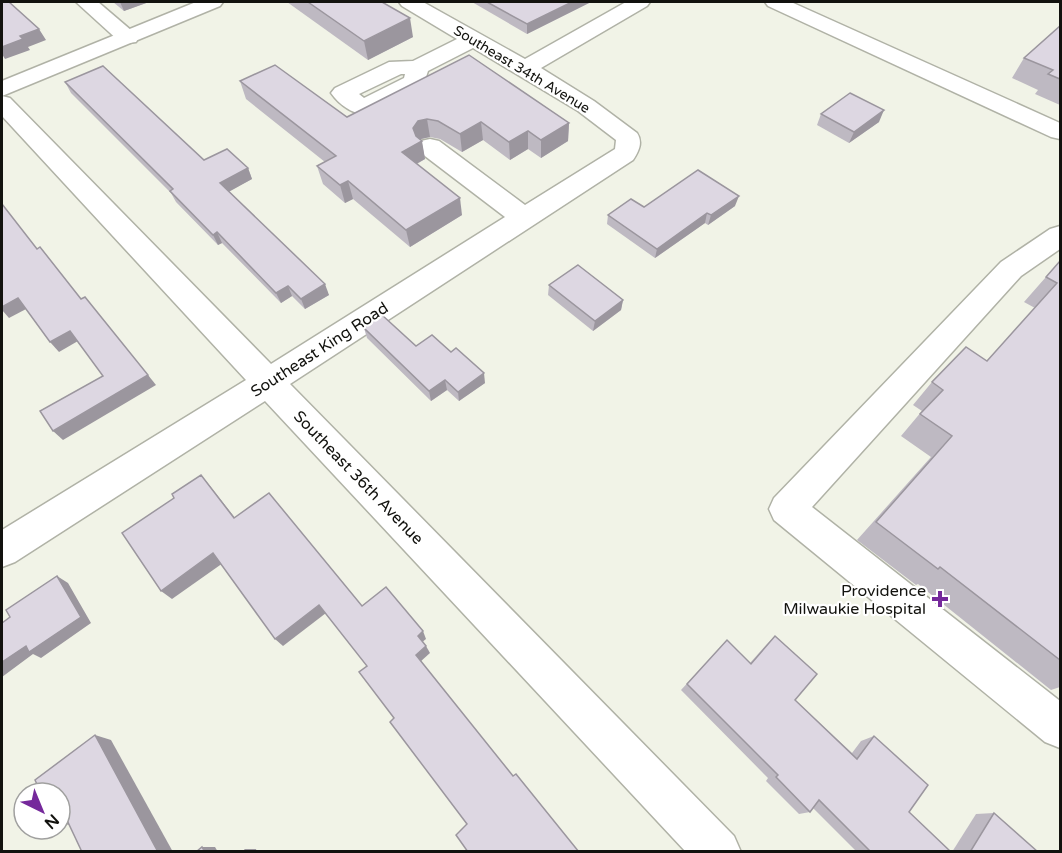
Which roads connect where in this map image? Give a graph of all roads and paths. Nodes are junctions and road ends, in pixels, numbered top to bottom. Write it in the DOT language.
graph roads {
  1 [pos="86,2"];
  2 [pos="409,2"];
  3 [pos="640,2"];
  4 [pos="775,2"];
  5 [pos="202,3"];
  6 [pos="128,37"];
  7 [pos="473,39"];
  8 [pos="417,68"];
  9 [pos="525,68"];
  10 [pos="2,89"];
  11 [pos="2,103"];
  12 [pos="1060,132"];
  13 [pos="629,142"];
  14 [pos="430,147"];
  15 [pos="524,218"];
  16 [pos="1060,236"];
  17 [pos="268,381"];
  18 [pos="2,549"];
  19 [pos="1060,727"];
  20 [pos="718,852"];
  1 -- 6 [label="street"];
  2 -- 7 [label="street, Southeast 34th Avenue"];
  3 -- 9 [label="street"];
  4 -- 12 [label="street"];
  5 -- 6 [label="street"];
  6 -- 10 [label="street"];
  7 -- 8 [label="street"];
  7 -- 9 [label="street, Southeast 34th Avenue"];
  9 -- 13 [label="street, Southeast 34th Avenue"];
  11 -- 17 [label="street, Southeast 36th Avenue"];
  13 -- 15 [label="street, Southeast King Road"];
  14 -- 15 [label="street"];
  15 -- 17 [label="street, Southeast King Road"];
  16 -- 19 [label="street"];
  17 -- 18 [label="street, Southeast King Road"];
  17 -- 20 [label="street, Southeast 36th Avenue"];
}
